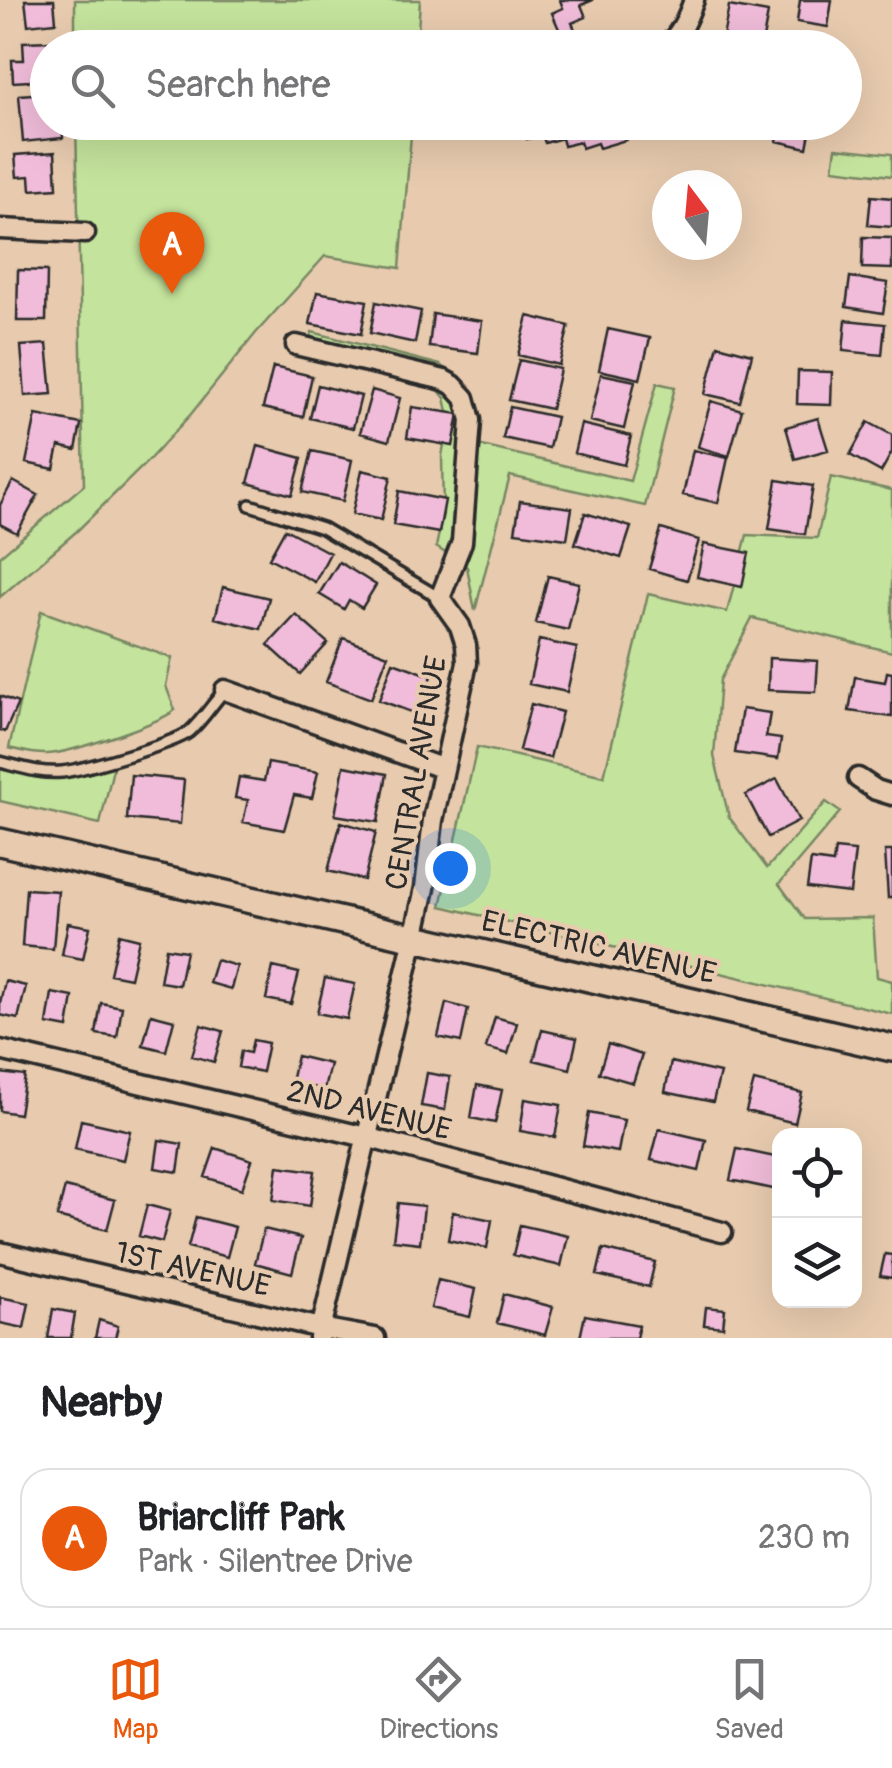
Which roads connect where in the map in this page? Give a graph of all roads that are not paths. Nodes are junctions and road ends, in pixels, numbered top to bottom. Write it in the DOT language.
graph roads {
  1 [pos="694,0"];
  2 [pos="680,30"];
  3 [pos="0,229"];
  4 [pos="85,234"];
  5 [pos="296,345"];
  6 [pos="250,506"];
  7 [pos="440,598"];
  8 [pos="224,690"];
  9 [pos="0,762"];
  10 [pos="444,769"];
  11 [pos="858,778"];
  12 [pos="892,795"];
  13 [pos="0,842"];
  14 [pos="414,938"];
  15 [pos="892,1048"];
  16 [pos="0,1050"];
  17 [pos="366,1136"];
  18 [pos="722,1232"];
  19 [pos="0,1252"];
  20 [pos="320,1333"];
  21 [pos="374,1338"];
  1 -- 2 [label="street"];
  3 -- 4 [label="street"];
  5 -- 7 [label="street"];
  6 -- 7 [label="lane"];
  7 -- 10 [label="street, CENTRAL AVENUE"];
  8 -- 9 [label="lane"];
  8 -- 10 [label="street"];
  10 -- 14 [label="street, CENTRAL AVENUE"];
  11 -- 12 [label="street"];
  13 -- 14 [label="street, ELECTRIC AVENUE"];
  14 -- 15 [label="street, ELECTRIC AVENUE"];
  14 -- 17 [label="street, CENTRAL AVENUE"];
  16 -- 17 [label="street, 2ND AVENUE"];
  17 -- 18 [label="street, 2ND AVENUE"];
  17 -- 20 [label="street, CENTRAL AVENUE"];
  19 -- 20 [label="street, 1ST AVENUE"];
  20 -- 21 [label="street, 1ST AVENUE"];
}
